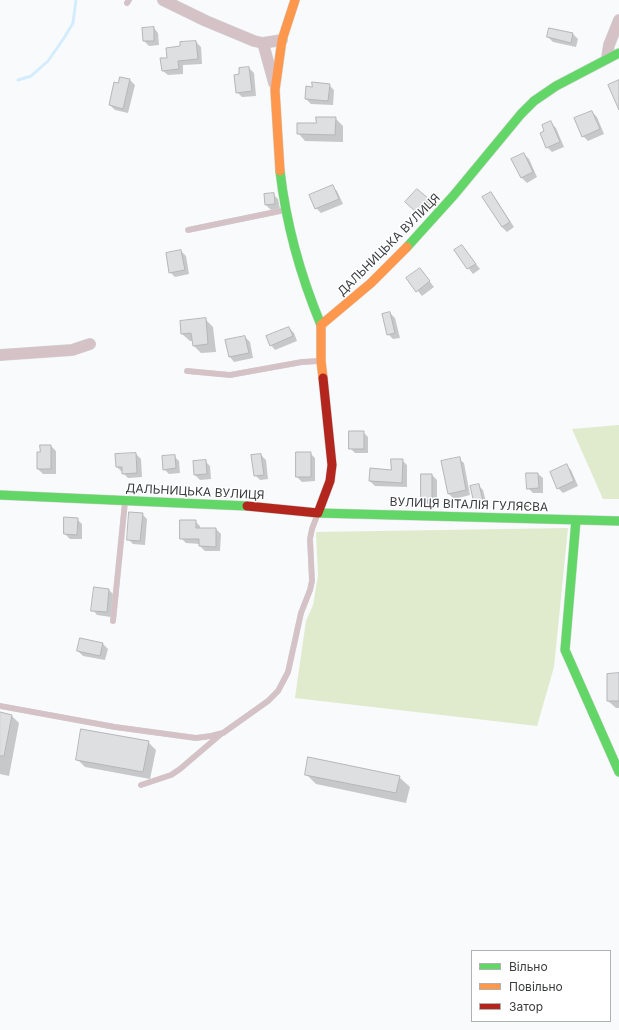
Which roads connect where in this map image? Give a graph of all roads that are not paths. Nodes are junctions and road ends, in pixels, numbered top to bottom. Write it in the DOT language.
graph roads {
  1 [pos="162,0"];
  2 [pos="295,0"];
  3 [pos="619,20"];
  4 [pos="282,40"];
  5 [pos="263,43"];
  6 [pos="619,52"];
  7 [pos="607,58"];
  8 [pos="276,90"];
  9 [pos="285,210"];
  10 [pos="188,230"];
  11 [pos="321,325"];
  12 [pos="90,344"];
  13 [pos="0,355"];
  14 [pos="321,361"];
  15 [pos="187,370"];
  16 [pos="0,495"];
  17 [pos="125,500"];
  18 [pos="318,513"];
  19 [pos="576,520"];
  20 [pos="619,521"];
  21 [pos="113,621"];
  22 [pos="0,706"];
  23 [pos="223,733"];
  24 [pos="619,772"];
  25 [pos="141,785"];
  1 -- 5 [label="street"];
  2 -- 4 [label="street"];
  3 -- 7 [label="street"];
  4 -- 5 [label="street"];
  4 -- 8 [label="street"];
  5 -- 8 [label="street"];
  6 -- 7 [label="street, ДАЛЬНИЦЬКА ВУЛИЦЯ"];
  7 -- 11 [label="street, ДАЛЬНИЦЬКА ВУЛИЦЯ"];
  8 -- 9 [label="street"];
  9 -- 10 [label="lane"];
  9 -- 11 [label="street"];
  11 -- 14 [label="street"];
  12 -- 13 [label="street"];
  14 -- 15 [label="lane"];
  14 -- 18 [label="street"];
  16 -- 17 [label="street, ДАЛЬНИЦЬКА ВУЛИЦЯ"];
  17 -- 18 [label="street, ДАЛЬНИЦЬКА ВУЛИЦЯ"];
  17 -- 21 [label="lane"];
  18 -- 19 [label="street, ВУЛИЦЯ ВІТАЛІЯ ГУЛЯЄВА"];
  18 -- 23 [label="lane"];
  19 -- 20 [label="street, ВУЛИЦЯ ВІТАЛІЯ ГУЛЯЄВА"];
  19 -- 24 [label="street"];
  22 -- 23 [label="lane"];
  23 -- 25 [label="lane"];
}
